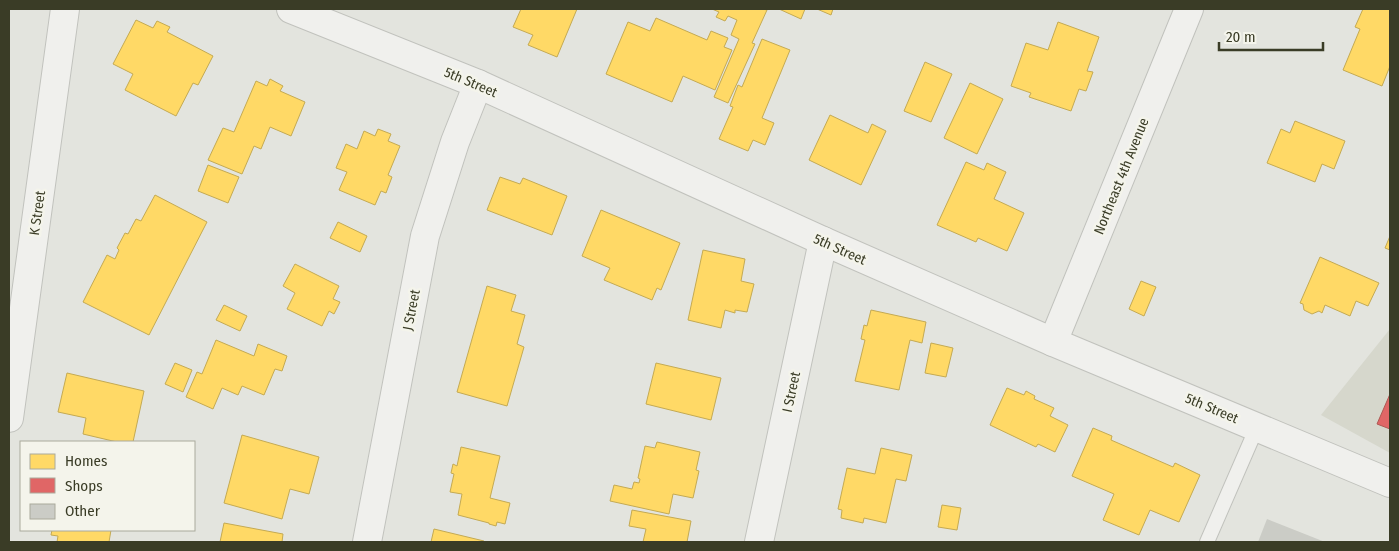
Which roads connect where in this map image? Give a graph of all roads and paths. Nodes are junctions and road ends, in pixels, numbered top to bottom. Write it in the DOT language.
graph roads {
  1 [pos="66,9"];
  2 [pos="291,9"];
  3 [pos="1190,9"];
  4 [pos="478,84"];
  5 [pos="823,241"];
  6 [pos="1054,342"];
  7 [pos="9,418"];
  8 [pos="1257,427"];
  9 [pos="1390,483"];
  10 [pos="367,542"];
  11 [pos="759,542"];
  12 [pos="1208,542"];
  1 -- 7 [label="street, K Street"];
  2 -- 4 [label="street, 5th Street"];
  3 -- 6 [label="street, Northeast 4th Avenue"];
  4 -- 5 [label="street, 5th Street"];
  4 -- 10 [label="street, J Street"];
  5 -- 6 [label="street, 5th Street"];
  5 -- 11 [label="street, I Street"];
  6 -- 8 [label="street, 5th Street"];
  8 -- 9 [label="street, 5th Street"];
  8 -- 12 [label="lane"];
}
